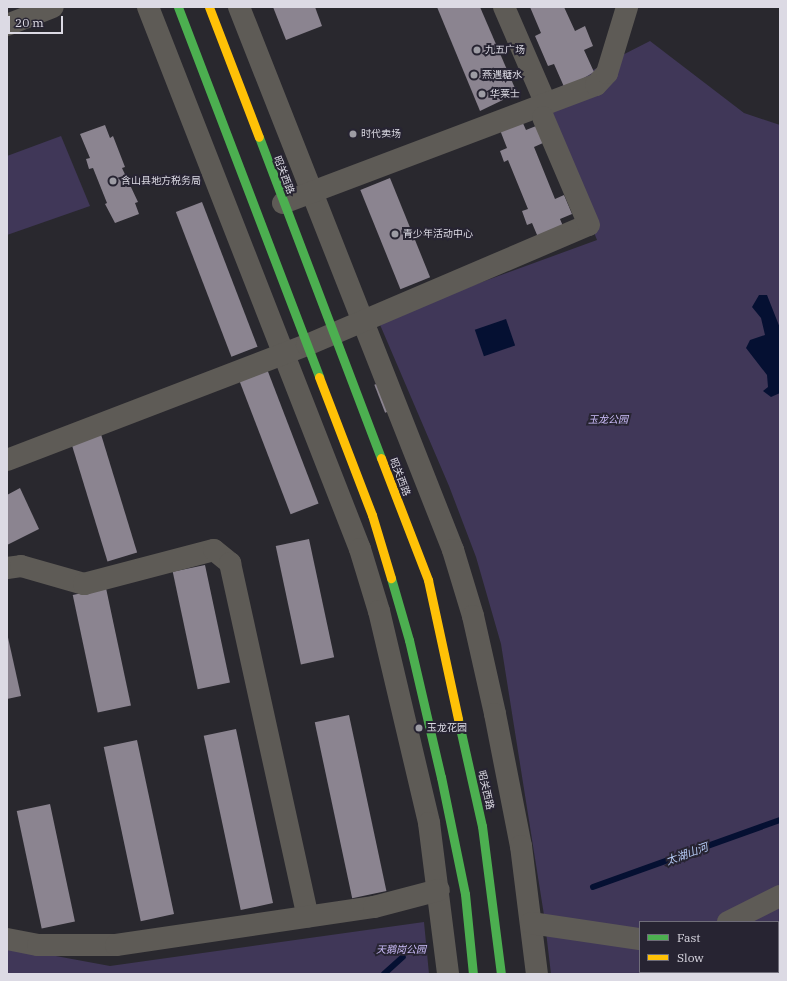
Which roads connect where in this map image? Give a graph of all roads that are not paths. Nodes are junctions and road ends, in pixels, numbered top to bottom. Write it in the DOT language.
graph roads {
  1 [pos="52,7"];
  2 [pos="148,7"];
  3 [pos="178,7"];
  4 [pos="209,7"];
  5 [pos="239,7"];
  6 [pos="504,7"];
  7 [pos="627,7"];
  8 [pos="7,25"];
  9 [pos="544,111"];
  10 [pos="312,192"];
  11 [pos="283,203"];
  12 [pos="363,322"];
  13 [pos="332,334"];
  14 [pos="307,345"];
  15 [pos="282,355"];
  16 [pos="7,460"];
  17 [pos="7,568"];
  18 [pos="454,844"];
  19 [pos="433,848"];
  20 [pos="439,890"];
  21 [pos="780,896"];
  22 [pos="308,917"];
  23 [pos="730,921"];
  24 [pos="531,923"];
  25 [pos="7,939"];
  26 [pos="639,939"];
  27 [pos="448,974"];
  28 [pos="473,974"];
  29 [pos="501,974"];
  30 [pos="537,974"];
  1 -- 8 [label="street"];
  2 -- 15 [label="street"];
  3 -- 14 [label="main road"];
  4 -- 11 [label="main road, 昭关西路"];
  5 -- 10 [label="street"];
  6 -- 9 [label="street"];
  7 -- 9 [label="street"];
  9 -- 10 [label="street"];
  9 -- 12 [label="street"];
  10 -- 11 [label="street"];
  10 -- 12 [label="street"];
  11 -- 13 [label="main road, 昭关西路"];
  12 -- 13 [label="street"];
  12 -- 24 [label="street"];
  13 -- 14 [label="street"];
  13 -- 29 [label="main road, 昭关西路"];
  14 -- 15 [label="street"];
  14 -- 18 [label="main road"];
  15 -- 16 [label="street"];
  15 -- 19 [label="street"];
  17 -- 22 [label="street"];
  18 -- 19 [label="street"];
  18 -- 28 [label="main road"];
  19 -- 20 [label="street"];
  20 -- 22 [label="street"];
  20 -- 27 [label="street"];
  21 -- 23 [label="street"];
  22 -- 25 [label="street"];
  24 -- 26 [label="street"];
  24 -- 30 [label="street"];
}
